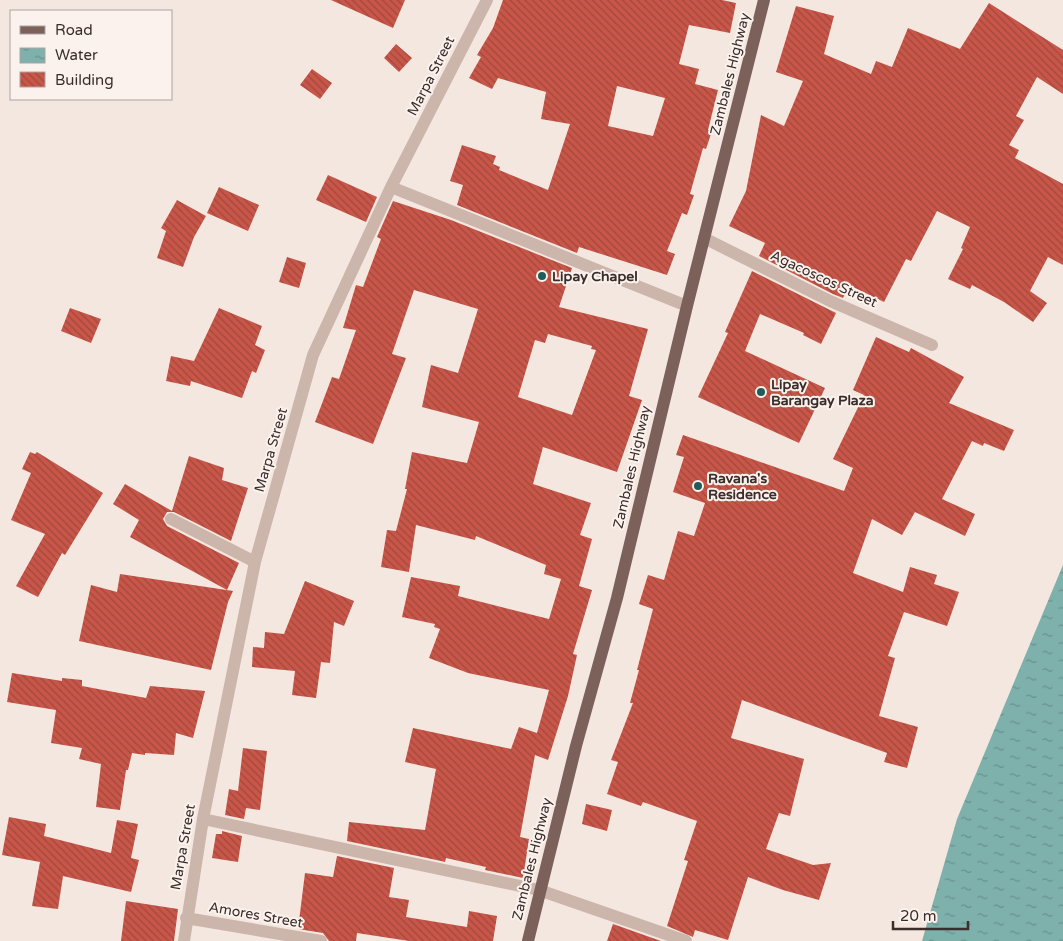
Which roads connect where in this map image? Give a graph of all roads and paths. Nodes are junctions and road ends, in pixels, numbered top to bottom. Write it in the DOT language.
graph roads {
  1 [pos="486,0"];
  2 [pos="764,0"];
  3 [pos="391,187"];
  4 [pos="704,238"];
  5 [pos="687,306"];
  6 [pos="932,346"];
  7 [pos="171,519"];
  8 [pos="255,562"];
  9 [pos="203,819"];
  10 [pos="539,890"];
  11 [pos="186,918"];
  12 [pos="184,941"];
  13 [pos="321,941"];
  14 [pos="528,941"];
  15 [pos="686,941"];
  1 -- 3 [label="street, Marpa Street"];
  2 -- 4 [label="main road, Zambales Highway"];
  3 -- 5 [label="street"];
  3 -- 8 [label="street, Marpa Street"];
  4 -- 5 [label="main road, Zambales Highway"];
  4 -- 6 [label="street, Agacoscos Street"];
  5 -- 10 [label="main road, Zambales Highway"];
  7 -- 8 [label="street"];
  8 -- 9 [label="street, Marpa Street"];
  9 -- 10 [label="street"];
  9 -- 11 [label="street, Marpa Street"];
  10 -- 14 [label="main road, Zambales Highway"];
  10 -- 15 [label="street"];
  11 -- 12 [label="street, Marpa Street"];
  11 -- 13 [label="street, Amores Street"];
}
